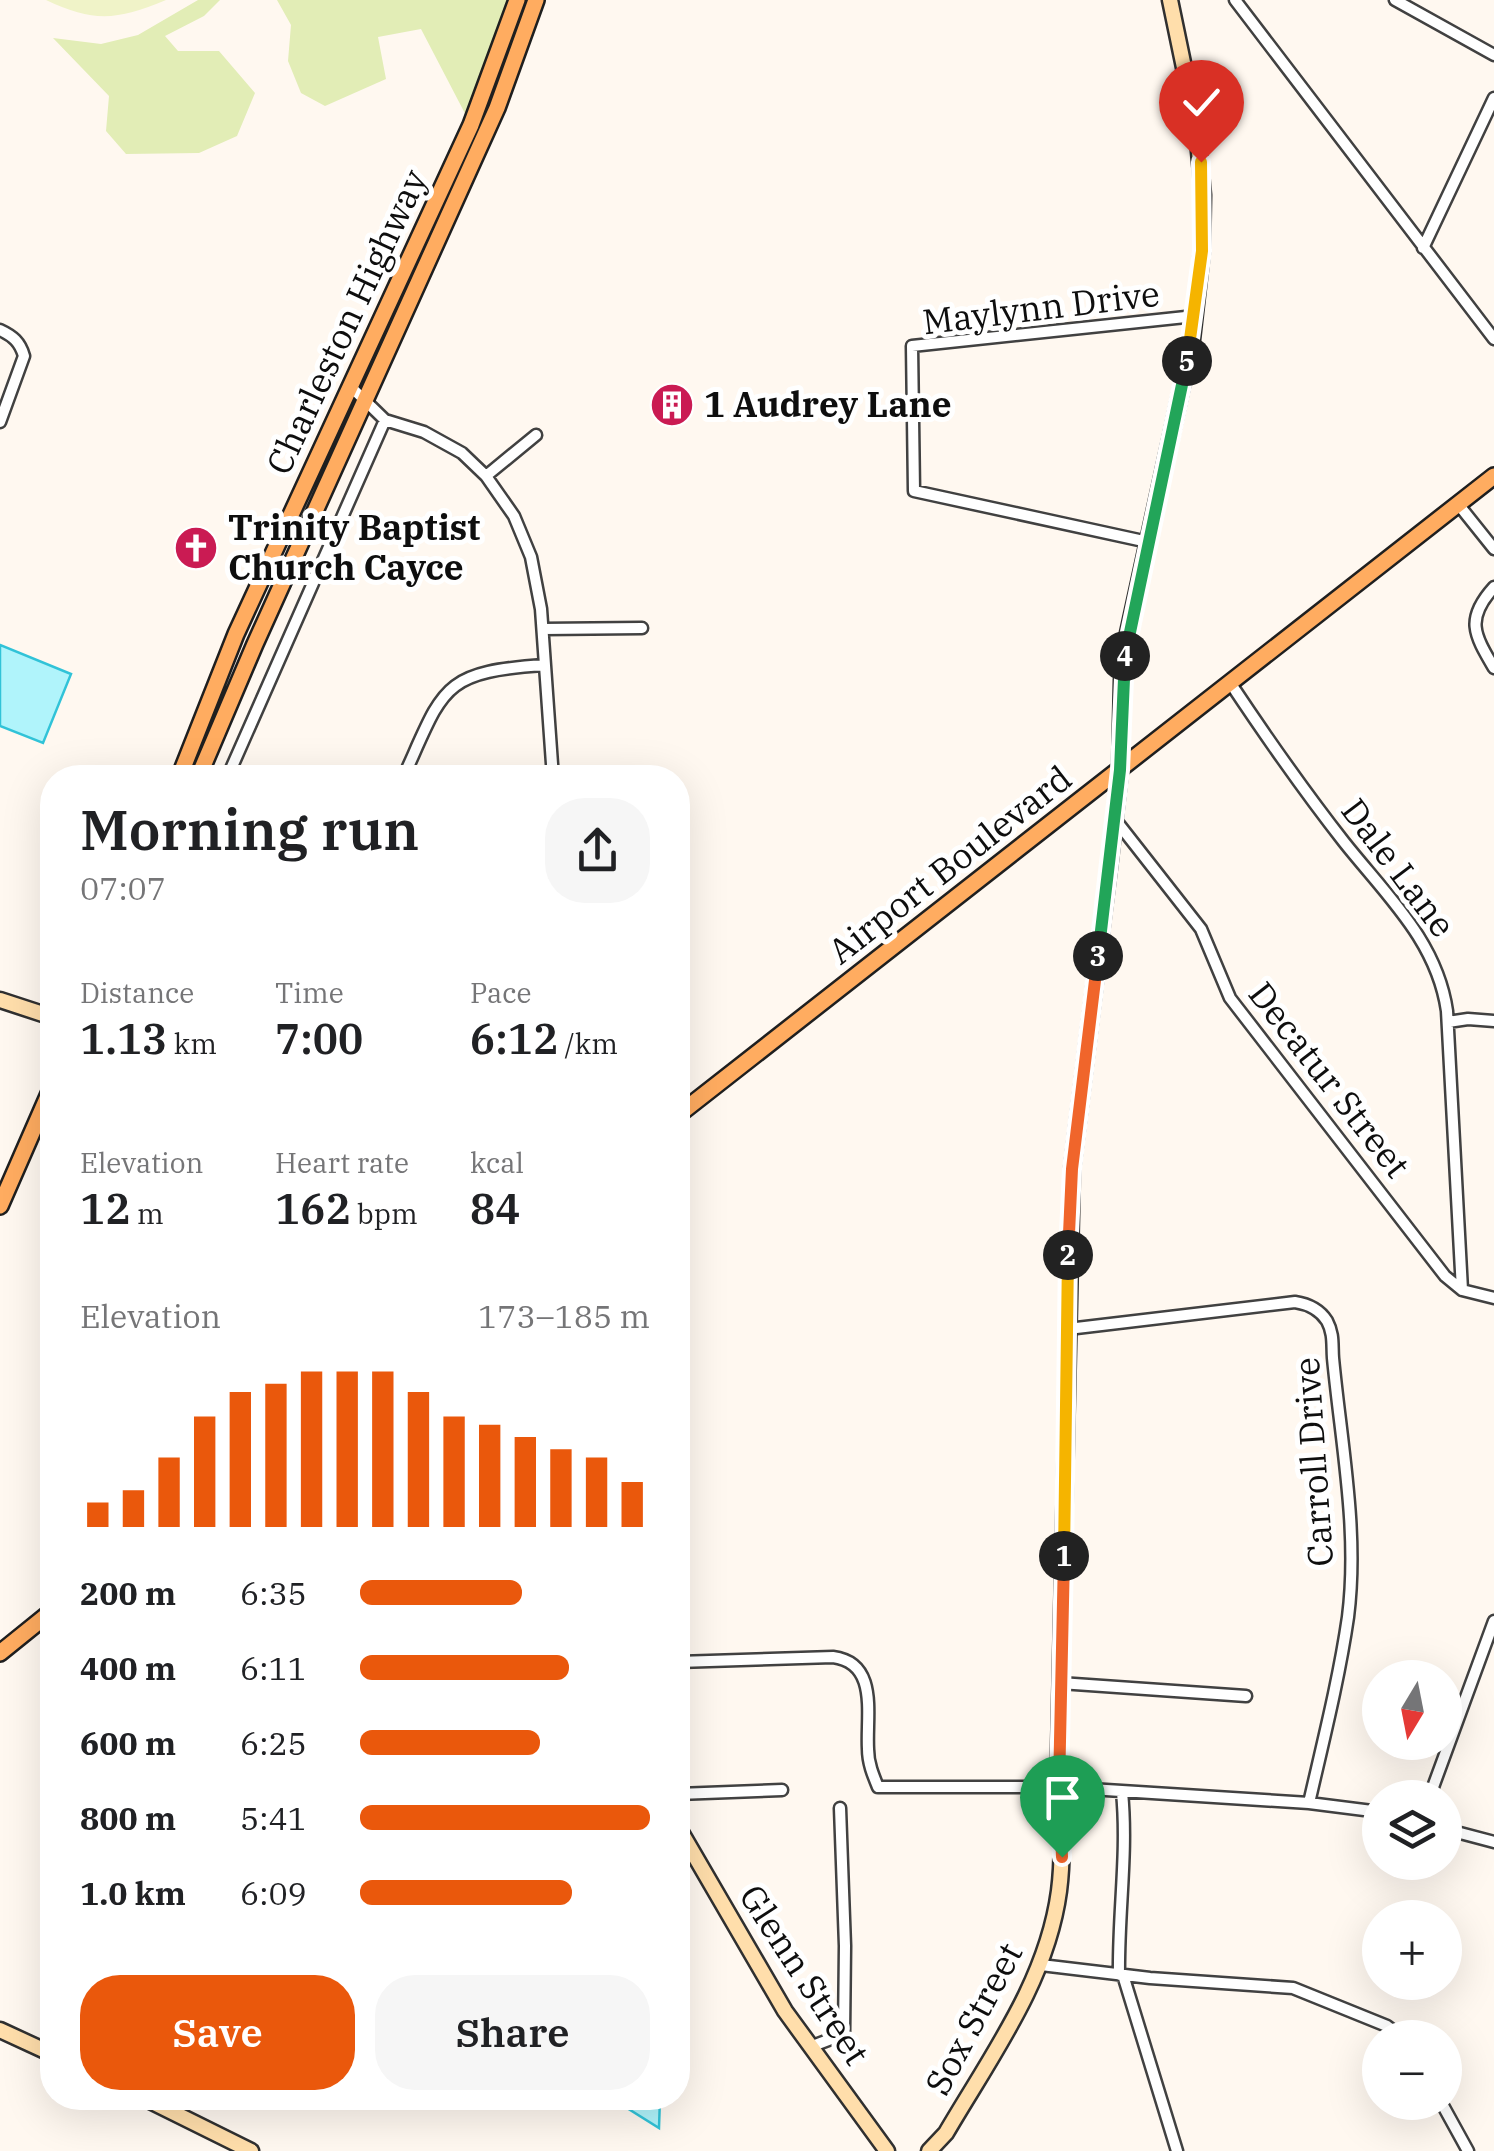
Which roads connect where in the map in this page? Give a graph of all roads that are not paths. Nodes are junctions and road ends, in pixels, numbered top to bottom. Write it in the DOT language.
graph roads {
  1 [pos="516,0"];
  2 [pos="536,0"];
  3 [pos="1170,0"];
  4 [pos="1235,0"];
  5 [pos="1395,0"];
  6 [pos="1494,54"];
  7 [pos="1494,98"];
  8 [pos="1423,248"];
  9 [pos="1195,316"];
  10 [pos="0,330"];
  11 [pos="1494,339"];
  12 [pos="350,386"];
  13 [pos="366,402"];
  14 [pos="385,420"];
  15 [pos="0,422"];
  16 [pos="536,435"];
  17 [pos="486,476"];
  18 [pos="1494,476"];
  19 [pos="1458,504"];
  20 [pos="1148,542"];
  21 [pos="1494,548"];
  22 [pos="1494,587"];
  23 [pos="642,628"];
  24 [pos="543,630"];
  25 [pos="544,665"];
  26 [pos="1494,668"];
  27 [pos="1231,684"];
  28 [pos="183,765"];
  29 [pos="204,765"];
  30 [pos="233,765"];
  31 [pos="409,765"];
  32 [pos="552,765"];
  33 [pos="1120,770"];
  34 [pos="1114,818"];
  35 [pos="0,1000"];
  36 [pos="40,1013"];
  37 [pos="1494,1021"];
  38 [pos="1448,1022"];
  39 [pos="690,1106"];
  40 [pos="40,1114"];
  41 [pos="0,1206"];
  42 [pos="1462,1290"];
  43 [pos="1494,1298"];
  44 [pos="1068,1329"];
  45 [pos="40,1621"];
  46 [pos="1494,1622"];
  47 [pos="0,1653"];
  48 [pos="690,1662"];
  49 [pos="1060,1682"];
  50 [pos="1246,1696"];
  51 [pos="1436,1780"];
  52 [pos="1059,1787"];
  53 [pos="782,1790"];
  54 [pos="1122,1792"];
  55 [pos="690,1794"];
  56 [pos="1309,1803"];
  57 [pos="840,1808"];
  58 [pos="1362,1810"];
  59 [pos="1462,1833"];
  60 [pos="1494,1842"];
  61 [pos="690,1848"];
  62 [pos="1042,1965"];
  63 [pos="1121,1975"];
  64 [pos="1373,2020"];
  65 [pos="0,2030"];
  66 [pos="810,2047"];
  67 [pos="40,2048"];
  68 [pos="168,2110"];
  69 [pos="1451,2120"];
  70 [pos="251,2151"];
  71 [pos="887,2151"];
  72 [pos="929,2151"];
  73 [pos="1177,2151"];
  74 [pos="1468,2151"];
  1 -- 12 [label="main road, Charleston Highway"];
  2 -- 13 [label="main road, Charleston Highway"];
  3 -- 9 [label="street, Sox Street"];
  4 -- 8 [label="street"];
  5 -- 6 [label="street"];
  7 -- 8 [label="street"];
  8 -- 11 [label="street"];
  9 -- 20 [label="street, Sox Street"];
  9 -- 20 [label="street, Maylynn Drive"];
  10 -- 15 [label="street"];
  12 -- 13 [label="street"];
  12 -- 28 [label="main road, Charleston Highway"];
  13 -- 14 [label="street"];
  13 -- 29 [label="main road, Charleston Highway"];
  14 -- 17 [label="street"];
  14 -- 30 [label="street"];
  16 -- 17 [label="street"];
  17 -- 24 [label="street"];
  18 -- 19 [label="main road, Airport Boulevard"];
  19 -- 21 [label="street"];
  19 -- 27 [label="main road, Airport Boulevard"];
  20 -- 33 [label="street, Sox Street"];
  22 -- 26 [label="street"];
  23 -- 24 [label="street"];
  24 -- 25 [label="street"];
  25 -- 31 [label="street"];
  25 -- 32 [label="street"];
  27 -- 33 [label="main road, Airport Boulevard"];
  27 -- 38 [label="street, Dale Lane"];
  33 -- 34 [label="street, Sox Street"];
  33 -- 39 [label="main road, Airport Boulevard"];
  34 -- 42 [label="street, Decatur Street"];
  34 -- 44 [label="street, Sox Street"];
  35 -- 36 [label="street"];
  37 -- 38 [label="street"];
  38 -- 42 [label="street, Dale Lane"];
  40 -- 41 [label="main road"];
  42 -- 43 [label="street"];
  44 -- 49 [label="street, Sox Street"];
  44 -- 56 [label="street, Carroll Drive"];
  45 -- 47 [label="main road"];
  46 -- 51 [label="street"];
  48 -- 52 [label="street"];
  49 -- 50 [label="street"];
  49 -- 52 [label="street, Sox Street"];
  52 -- 54 [label="street"];
  52 -- 62 [label="street, Sox Street"];
  53 -- 55 [label="street"];
  54 -- 56 [label="street"];
  54 -- 63 [label="street"];
  56 -- 58 [label="street"];
  57 -- 66 [label="street"];
  59 -- 60 [label="street"];
  61 -- 66 [label="street, Glenn Street"];
  62 -- 63 [label="street"];
  62 -- 72 [label="street, Sox Street"];
  63 -- 64 [label="street"];
  63 -- 73 [label="street"];
  65 -- 67 [label="street"];
  66 -- 71 [label="street, Glenn Street"];
  68 -- 70 [label="street"];
  69 -- 74 [label="street"];
}
